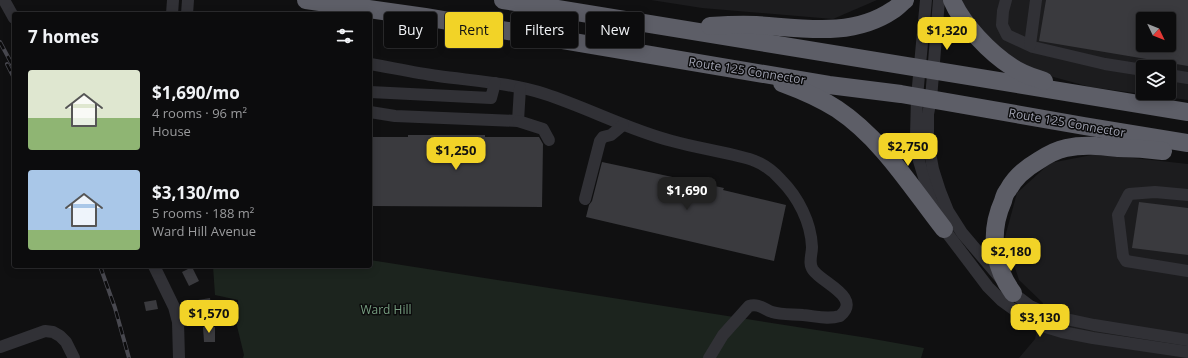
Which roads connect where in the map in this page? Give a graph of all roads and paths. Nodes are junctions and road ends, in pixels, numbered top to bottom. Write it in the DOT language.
graph roads {
  1 [pos="4,0"];
  2 [pos="173,0"];
  3 [pos="188,0"];
  4 [pos="306,0"];
  5 [pos="503,0"];
  6 [pos="905,0"];
  7 [pos="926,0"];
  8 [pos="939,0"];
  9 [pos="952,0"];
  10 [pos="1006,0"];
  11 [pos="1036,0"];
  12 [pos="172,12"];
  13 [pos="187,12"];
  14 [pos="12,14"];
  15 [pos="665,27"];
  16 [pos="1030,45"];
  17 [pos="372,64"];
  18 [pos="1136,69"];
  19 [pos="927,70"];
  20 [pos="753,72"];
  21 [pos="1176,76"];
  22 [pos="1188,78"];
  23 [pos="495,83"];
  24 [pos="520,88"];
  25 [pos="372,92"];
  26 [pos="1068,93"];
  27 [pos="924,98"];
  28 [pos="372,112"];
  29 [pos="1188,112"];
  30 [pos="518,121"];
  31 [pos="623,125"];
  32 [pos="549,140"];
  33 [pos="1188,143"];
  34 [pos="1188,153"];
  35 [pos="1188,196"];
  36 [pos="585,199"];
  37 [pos="944,229"];
  38 [pos="155,268"];
  39 [pos="1188,272"];
  40 [pos="1014,293"];
  41 [pos="1188,340"];
  42 [pos="0,347"];
  43 [pos="1188,352"];
  44 [pos="74,358"];
  45 [pos="180,358"];
  46 [pos="709,358"];
  1 -- 14 [label="street"];
  2 -- 12 [label="street"];
  3 -- 13 [label="street"];
  4 -- 20 [label="highway, Route 125 Connector"];
  5 -- 15 [label="highway"];
  6 -- 15 [label="highway"];
  7 -- 19 [label="street"];
  8 -- 19 [label="street"];
  9 -- 26 [label="highway"];
  10 -- 16 [label="street"];
  11 -- 16 [label="street"];
  15 -- 19 [label="highway"];
  16 -- 18 [label="street"];
  17 -- 23 [label="street"];
  19 -- 26 [label="highway"];
  19 -- 27 [label="street"];
  20 -- 27 [label="highway, Route 125 Connector"];
  20 -- 37 [label="highway"];
  21 -- 22 [label="street"];
  23 -- 24 [label="street"];
  23 -- 25 [label="street"];
  24 -- 30 [label="street"];
  24 -- 31 [label="street"];
  26 -- 29 [label="highway"];
  27 -- 33 [label="highway, Route 125 Connector"];
  27 -- 37 [label="street"];
  27 -- 40 [label="street"];
  28 -- 30 [label="street"];
  30 -- 32 [label="street"];
  31 -- 36 [label="street"];
  31 -- 46 [label="street"];
  34 -- 40 [label="highway"];
  35 -- 39 [label="street"];
  37 -- 43 [label="street"];
  38 -- 45 [label="street"];
  40 -- 41 [label="street"];
  42 -- 44 [label="street"];
}
